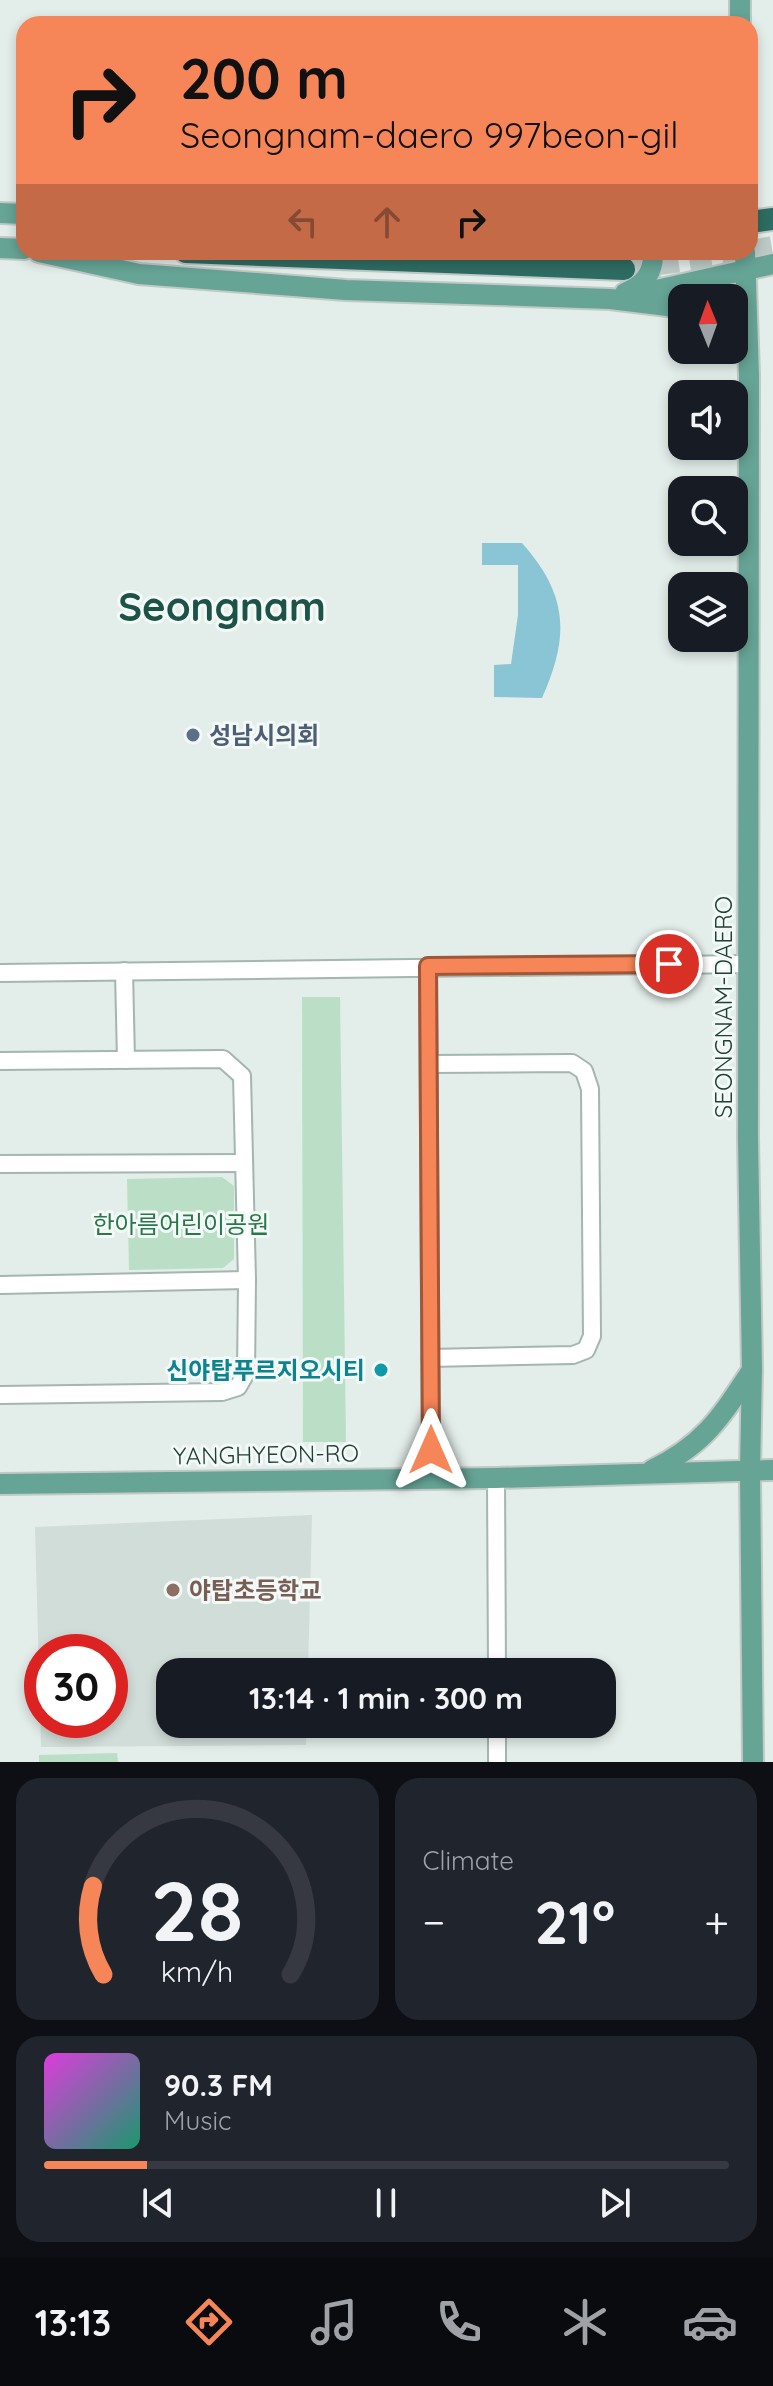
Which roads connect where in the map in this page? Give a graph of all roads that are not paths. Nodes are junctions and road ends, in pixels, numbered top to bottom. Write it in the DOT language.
graph roads {
  1 [pos="75,260"];
  2 [pos="392,260"];
  3 [pos="654,260"];
  4 [pos="745,260"];
  5 [pos="773,264"];
  6 [pos="624,269"];
  7 [pos="610,299"];
  8 [pos="668,306"];
  9 [pos="737,364"];
  10 [pos="749,402"];
  11 [pos="749,964"];
  12 [pos="428,966"];
  13 [pos="124,971"];
  14 [pos="0,973"];
  15 [pos="126,1060"];
  16 [pos="0,1061"];
  17 [pos="429,1064"];
  18 [pos="244,1163"];
  19 [pos="0,1164"];
  20 [pos="247,1280"];
  21 [pos="0,1285"];
  22 [pos="430,1358"];
  23 [pos="752,1369"];
  24 [pos="0,1395"];
  25 [pos="773,1470"];
  26 [pos="750,1471"];
  27 [pos="645,1474"];
  28 [pos="431,1478"];
  29 [pos="496,1478"];
  30 [pos="0,1484"];
  31 [pos="497,1658"];
  32 [pos="497,1738"];
  33 [pos="497,1762"];
  34 [pos="753,1762"];
  1 -- 7 [label="main road"];
  2 -- 6 [label="highway"];
  3 -- 7 [label="main road"];
  4 -- 5 [label="main road"];
  4 -- 7 [label="main road"];
  4 -- 10 [label="main road, SEONGNAM-DAERO"];
  7 -- 8 [label="main road"];
  9 -- 10 [label="main road"];
  10 -- 11 [label="main road, SEONGNAM-DAERO"];
  11 -- 12 [label="street"];
  11 -- 23 [label="main road, SEONGNAM-DAERO"];
  12 -- 13 [label="street"];
  12 -- 17 [label="street"];
  13 -- 14 [label="street"];
  13 -- 15 [label="street"];
  15 -- 16 [label="street"];
  15 -- 18 [label="street"];
  17 -- 22 [label="street"];
  17 -- 22 [label="street"];
  18 -- 19 [label="street"];
  18 -- 20 [label="street"];
  20 -- 21 [label="street"];
  20 -- 24 [label="street"];
  22 -- 28 [label="street"];
  23 -- 26 [label="main road, SEONGNAM-DAERO"];
  23 -- 27 [label="main road"];
  25 -- 26 [label="main road, YANGHYEON-RO"];
  26 -- 27 [label="main road, YANGHYEON-RO"];
  26 -- 34 [label="main road, SEONGNAM-DAERO"];
  27 -- 29 [label="main road, YANGHYEON-RO"];
  28 -- 29 [label="main road, YANGHYEON-RO"];
  28 -- 30 [label="main road, YANGHYEON-RO"];
  29 -- 31 [label="street"];
  32 -- 33 [label="street"];
}
